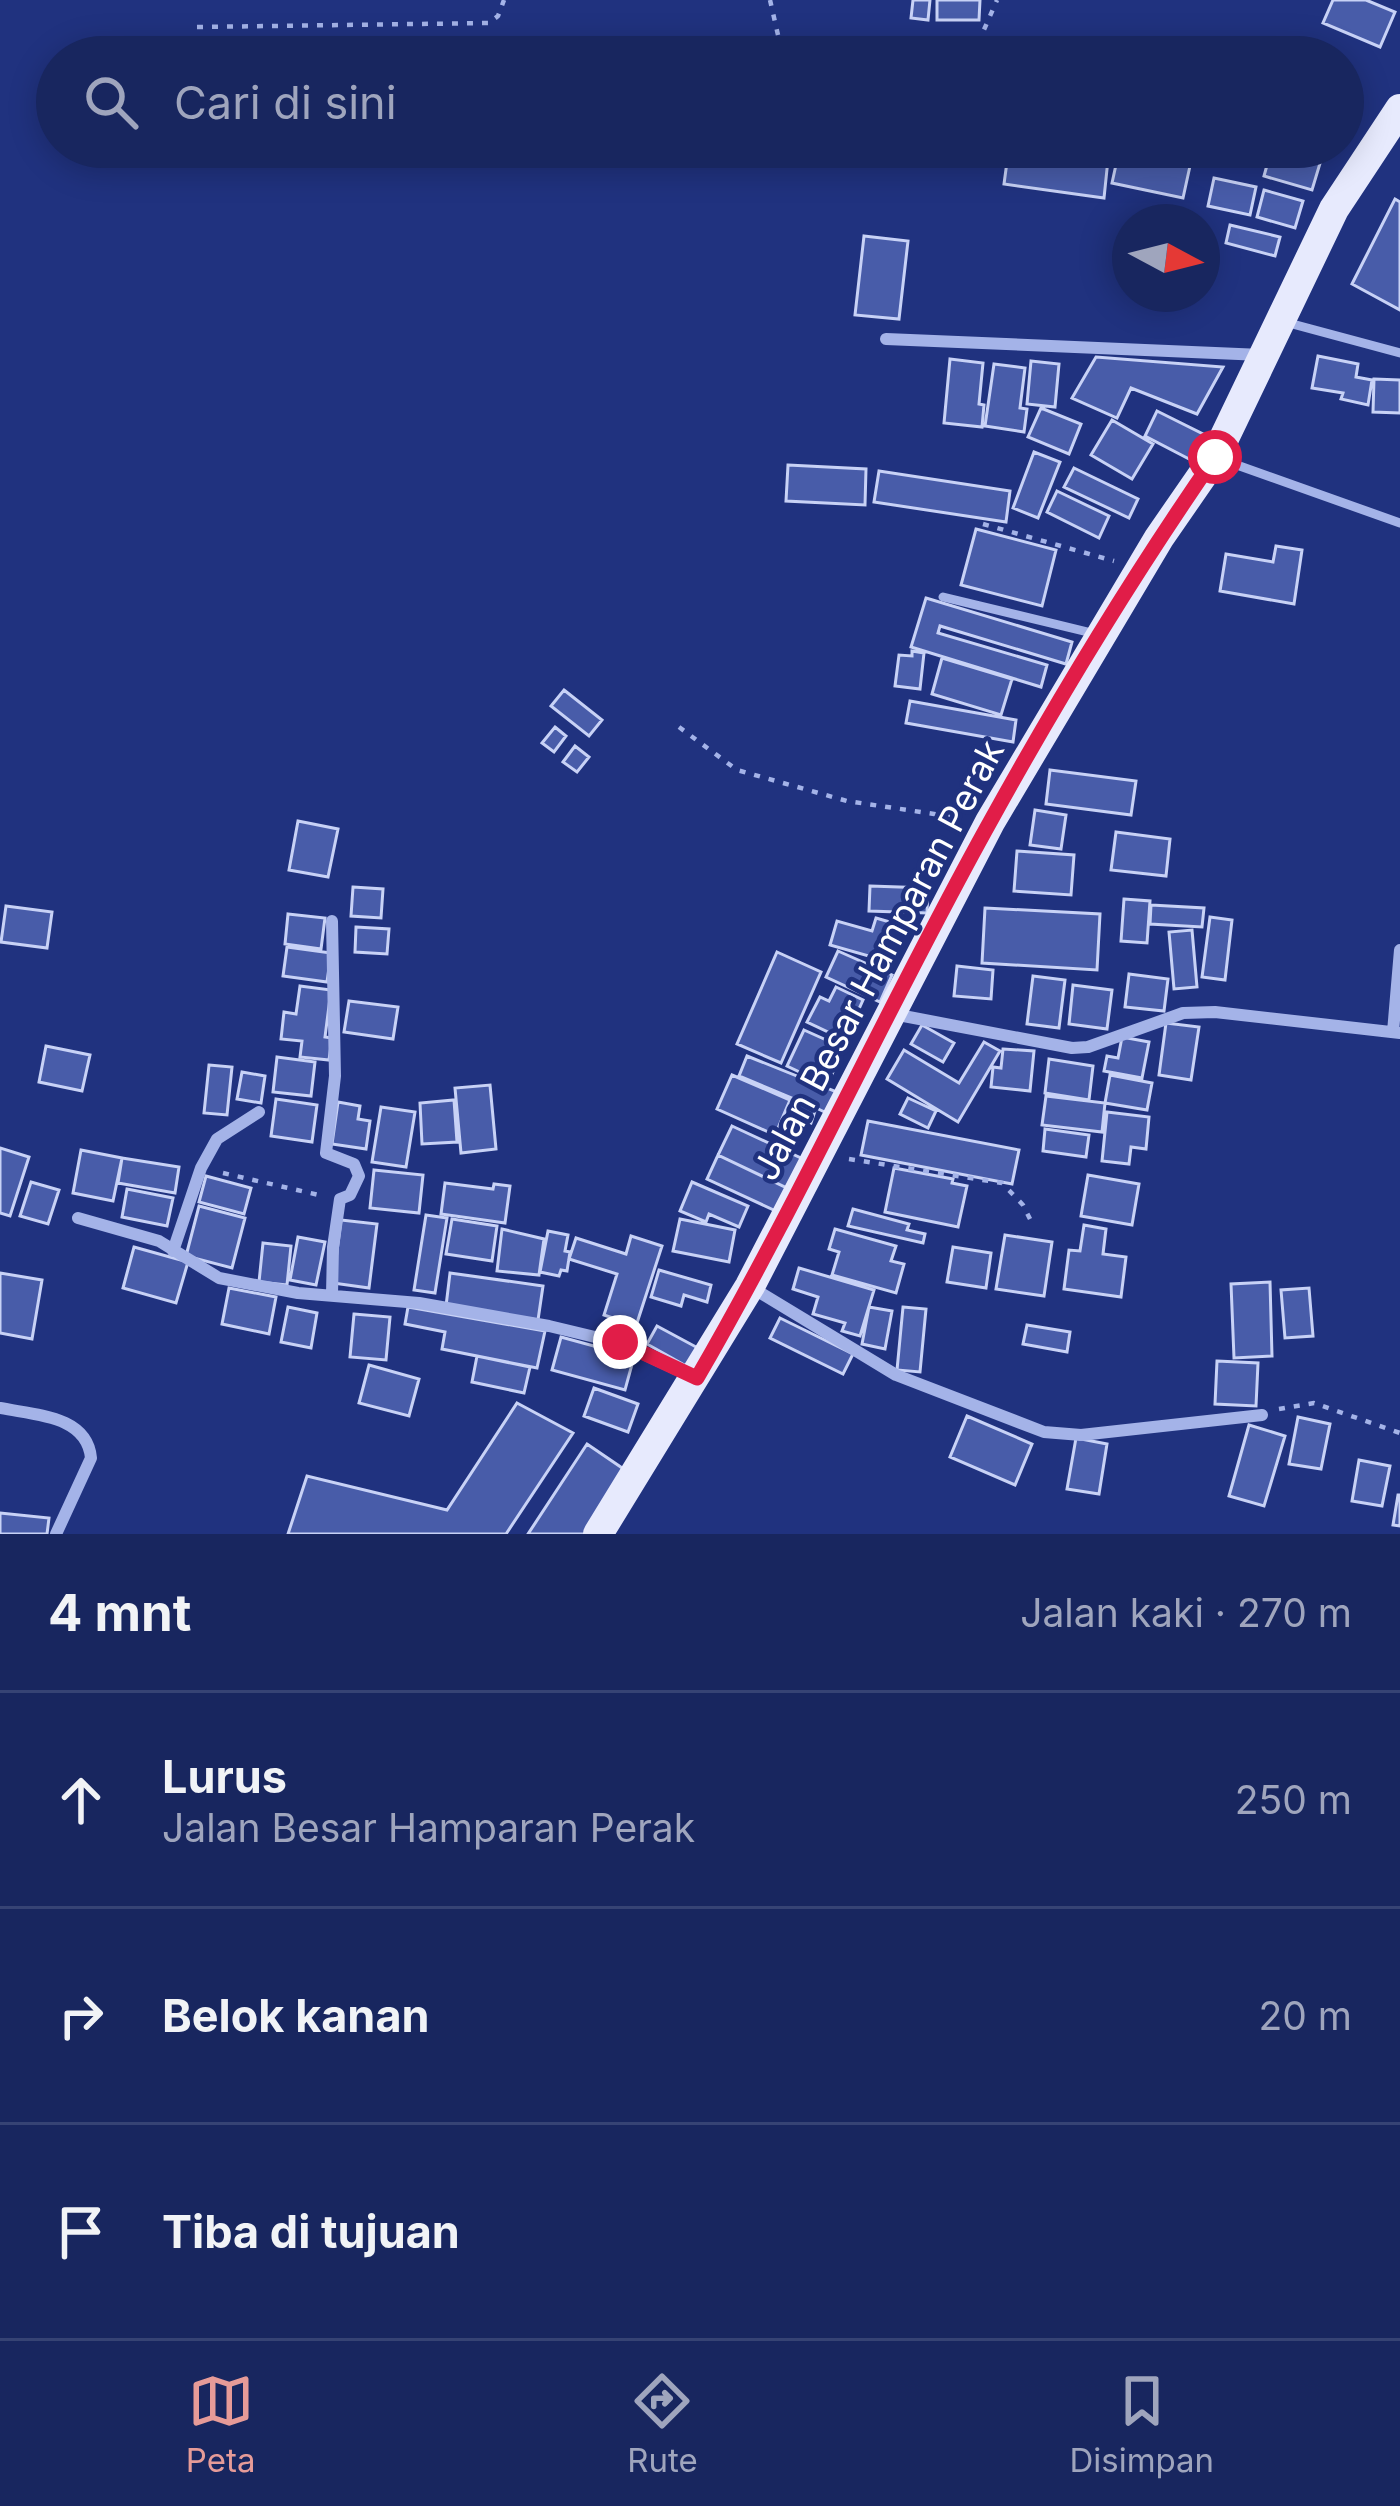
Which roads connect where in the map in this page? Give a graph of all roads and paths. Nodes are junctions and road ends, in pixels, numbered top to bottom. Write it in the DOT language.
graph roads {
  1 [pos="503,0"];
  2 [pos="770,0"];
  3 [pos="997,0"];
  4 [pos="196,27"];
  5 [pos="778,36"];
  6 [pos="981,36"];
  7 [pos="1400,109"];
  8 [pos="1364,164"];
  9 [pos="1361,168"];
  10 [pos="1280,321"];
  11 [pos="886,339"];
  12 [pos="1400,353"];
  13 [pos="1263,355"];
  14 [pos="1215,457"];
  15 [pos="1400,523"];
  16 [pos="983,524"];
  17 [pos="1143,568"];
  18 [pos="943,597"];
  19 [pos="1101,635"];
  20 [pos="679,727"];
  21 [pos="990,822"];
  22 [pos="332,921"];
  23 [pos="1400,950"];
  24 [pos="891,1013"];
  25 [pos="1396,1033"];
  26 [pos="259,1112"];
  27 [pos="819,1154"];
  28 [pos="201,1168"];
  29 [pos="340,1199"];
  30 [pos="78,1218"];
  31 [pos="1031,1221"];
  32 [pos="173,1251"];
  33 [pos="750,1286"];
  34 [pos="332,1295"];
  35 [pos="697,1378"];
  36 [pos="0,1408"];
  37 [pos="1262,1415"];
  38 [pos="1400,1433"];
  39 [pos="56,1534"];
  40 [pos="598,1534"];
  1 -- 4 [label="path"];
  2 -- 5 [label="path"];
  3 -- 6 [label="path"];
  7 -- 8 [label="main road, Jalan Besar Hamparan Perak"];
  9 -- 10 [label="main road, Jalan Besar Hamparan Perak"];
  10 -- 12 [label="lane"];
  10 -- 13 [label="main road, Jalan Besar Hamparan Perak"];
  11 -- 13 [label="street"];
  13 -- 14 [label="main road, Jalan Besar Hamparan Perak"];
  14 -- 15 [label="lane"];
  14 -- 17 [label="main road, Jalan Besar Hamparan Perak"];
  16 -- 17 [label="path"];
  17 -- 19 [label="main road, Jalan Besar Hamparan Perak"];
  18 -- 19 [label="lane"];
  19 -- 21 [label="main road, Jalan Besar Hamparan Perak"];
  20 -- 21 [label="path"];
  21 -- 24 [label="main road, Jalan Besar Hamparan Perak"];
  22 -- 29 [label="street"];
  23 -- 25 [label="street"];
  24 -- 25 [label="street"];
  24 -- 27 [label="main road, Jalan Besar Hamparan Perak"];
  26 -- 28 [label="street"];
  27 -- 31 [label="path"];
  27 -- 33 [label="main road, Jalan Besar Hamparan Perak"];
  28 -- 29 [label="path"];
  28 -- 32 [label="street"];
  29 -- 34 [label="street"];
  30 -- 32 [label="street"];
  32 -- 34 [label="street"];
  33 -- 35 [label="main road, Jalan Besar Hamparan Perak"];
  33 -- 37 [label="street"];
  34 -- 35 [label="street"];
  35 -- 40 [label="main road, Jalan Besar Hamparan Perak"];
  36 -- 39 [label="street"];
  37 -- 38 [label="path"];
}
